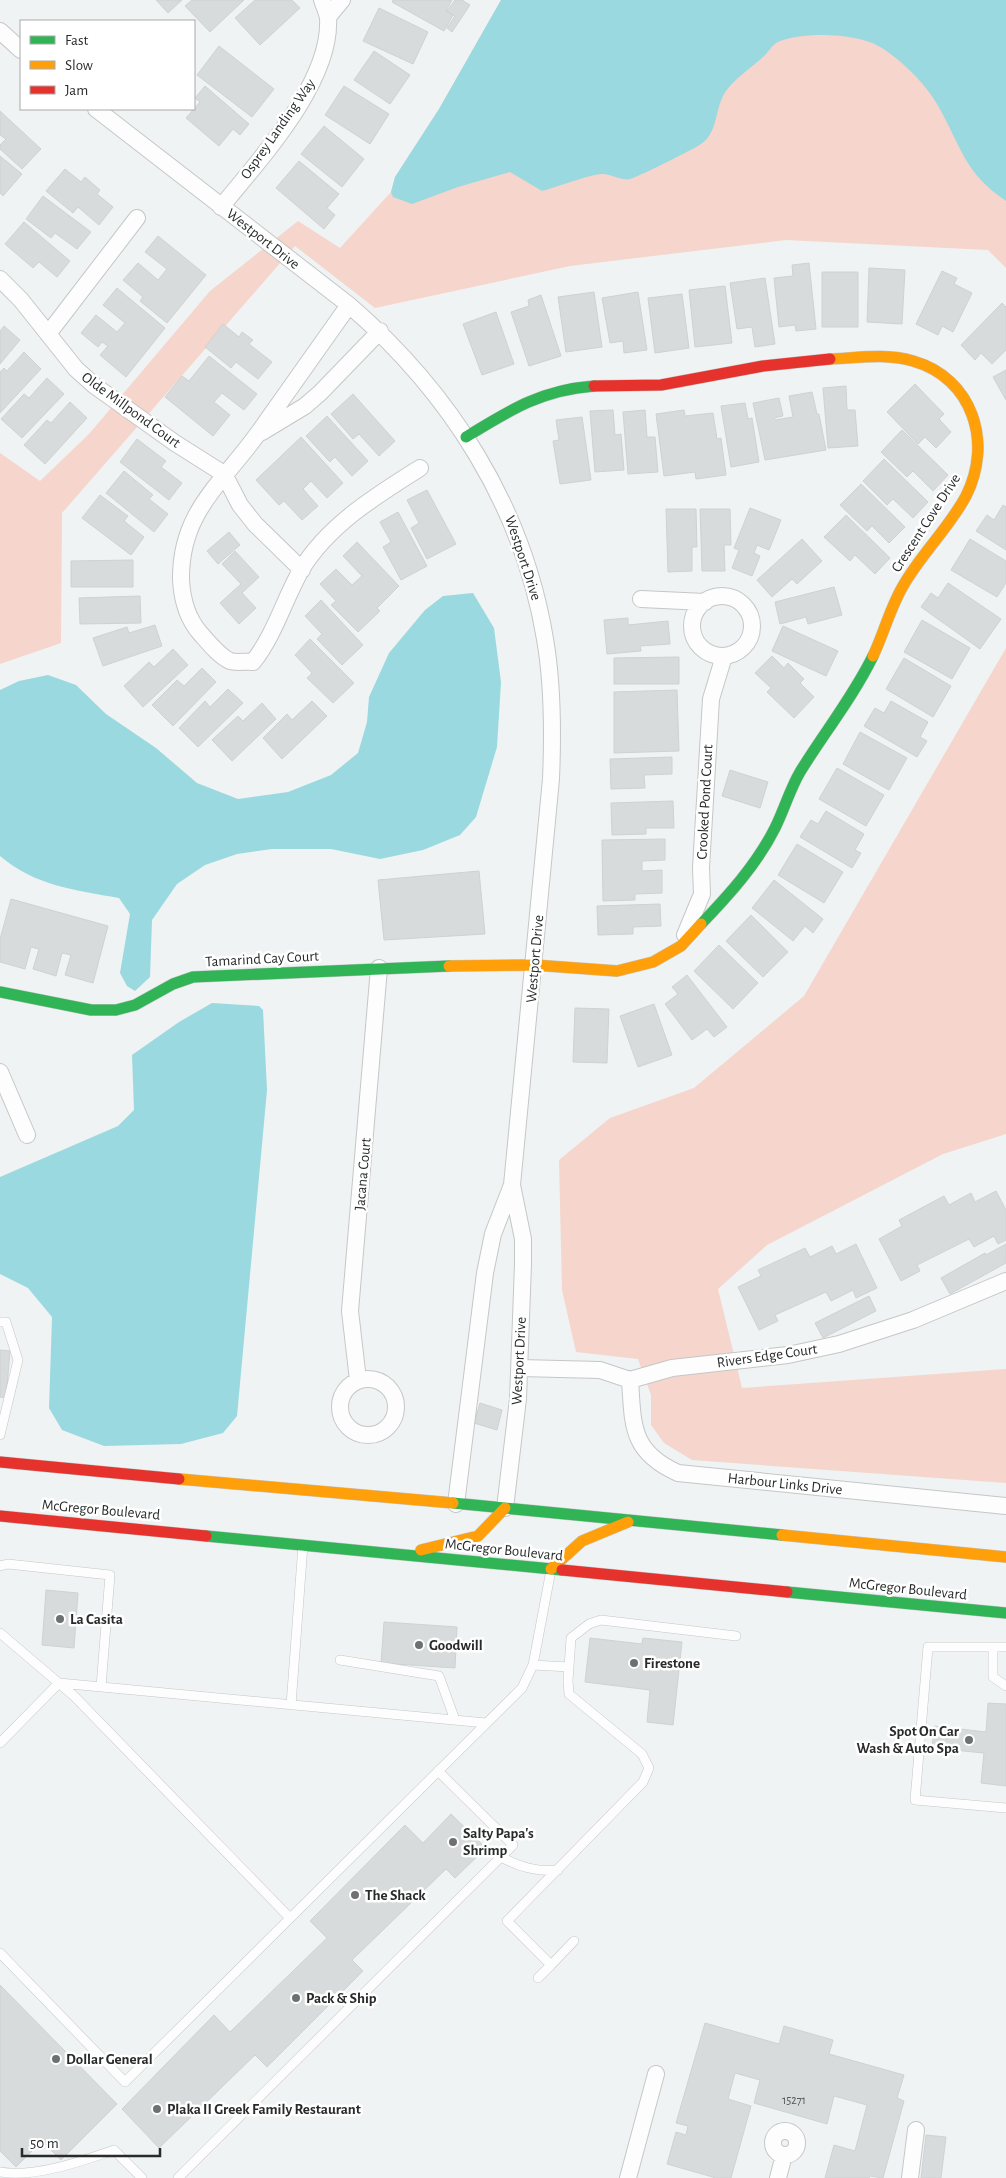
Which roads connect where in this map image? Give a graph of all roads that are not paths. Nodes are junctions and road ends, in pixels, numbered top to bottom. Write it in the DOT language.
graph roads {
  1 [pos="322,0"];
  2 [pos="342,0"];
  3 [pos="328,17"];
  4 [pos="0,32"];
  5 [pos="20,49"];
  6 [pos="97,110"];
  7 [pos="221,207"];
  8 [pos="137,218"];
  9 [pos="0,279"];
  10 [pos="349,305"];
  11 [pos="380,331"];
  12 [pos="48,334"];
  13 [pos="258,434"];
  14 [pos="466,437"];
  15 [pos="420,468"];
  16 [pos="224,474"];
  17 [pos="302,570"];
  18 [pos="642,599"];
  19 [pos="704,602"];
  20 [pos="724,656"];
  21 [pos="680,946"];
  22 [pos="534,965"];
  23 [pos="379,968"];
  24 [pos="1,996"];
  25 [pos="0,1072"];
  26 [pos="28,1135"];
  27 [pos="512,1184"];
  28 [pos="1006,1280"];
  29 [pos="0,1322"];
  30 [pos="520,1368"];
  31 [pos="358,1380"];
  32 [pos="630,1380"];
  33 [pos="3,1408"];
  34 [pos="0,1435"];
  35 [pos="0,1462"];
  36 [pos="456,1504"];
  37 [pos="1006,1506"];
  38 [pos="505,1508"];
  39 [pos="0,1516"];
  40 [pos="632,1521"];
  41 [pos="303,1545"];
  42 [pos="402,1555"];
  43 [pos="1006,1557"];
  44 [pos="0,1566"];
  45 [pos="551,1569"];
  46 [pos="1006,1613"];
  47 [pos="0,1633"];
  48 [pos="736,1636"];
  49 [pos="993,1647"];
  50 [pos="1006,1647"];
  51 [pos="340,1660"];
  52 [pos="533,1665"];
  53 [pos="569,1667"];
  54 [pos="59,1683"];
  55 [pos="1006,1686"];
  56 [pos="102,1687"];
  57 [pos="291,1705"];
  58 [pos="455,1720"];
  59 [pos="486,1723"];
  60 [pos="0,1743"];
  61 [pos="438,1771"];
  62 [pos="1006,1808"];
  63 [pos="501,1857"];
  64 [pos="558,1870"];
  65 [pos="290,1918"];
  66 [pos="574,1941"];
  67 [pos="0,1954"];
  68 [pos="551,1965"];
  69 [pos="538,1978"];
  70 [pos="656,2074"];
  71 [pos="916,2130"];
  72 [pos="784,2155"];
  73 [pos="0,2172"];
  74 [pos="142,2178"];
  75 [pos="178,2178"];
  76 [pos="628,2178"];
  77 [pos="778,2178"];
  78 [pos="910,2178"];
  1 -- 3 [label="street, Osprey Landing Way"];
  2 -- 3 [label="street"];
  3 -- 7 [label="street, Osprey Landing Way"];
  4 -- 5 [label="street"];
  6 -- 7 [label="street, Westport Drive"];
  7 -- 10 [label="street, Westport Drive"];
  8 -- 12 [label="street"];
  9 -- 12 [label="street, Olde Millpond Court"];
  10 -- 11 [label="street, Westport Drive"];
  10 -- 13 [label="street"];
  11 -- 13 [label="street"];
  11 -- 14 [label="street, Westport Drive"];
  12 -- 16 [label="street, Olde Millpond Court"];
  13 -- 16 [label="street"];
  14 -- 21 [label="main road, Crescent Cove Drive"];
  14 -- 22 [label="street, Westport Drive"];
  15 -- 17 [label="street"];
  16 -- 17 [label="street"];
  16 -- 17 [label="street"];
  18 -- 19 [label="street"];
  19 -- 20 [label="street"];
  19 -- 20 [label="street"];
  20 -- 21 [label="street, Crooked Pond Court"];
  21 -- 22 [label="main road, Crescent Cove Drive"];
  22 -- 23 [label="main road, Tamarind Cay Court"];
  22 -- 27 [label="street, Westport Drive"];
  23 -- 24 [label="main road, Tamarind Cay Court"];
  23 -- 31 [label="street, Jacana Court"];
  25 -- 26 [label="street"];
  27 -- 30 [label="street, Westport Drive"];
  27 -- 36 [label="street, Westport Drive"];
  28 -- 32 [label="street, Rivers Edge Court"];
  29 -- 33 [label="lane"];
  30 -- 32 [label="street"];
  30 -- 38 [label="street, Westport Drive"];
  32 -- 37 [label="street, Harbour Links Drive"];
  33 -- 34 [label="lane"];
  35 -- 36 [label="main road"];
  36 -- 38 [label="main road"];
  38 -- 40 [label="main road"];
  38 -- 42 [label="main road"];
  39 -- 41 [label="main road, McGregor Boulevard"];
  40 -- 43 [label="main road"];
  40 -- 45 [label="main road"];
  41 -- 42 [label="main road, McGregor Boulevard"];
  41 -- 57 [label="lane"];
  42 -- 45 [label="main road, McGregor Boulevard"];
  44 -- 56 [label="lane"];
  45 -- 46 [label="main road, McGregor Boulevard"];
  45 -- 52 [label="lane"];
  47 -- 54 [label="lane"];
  48 -- 53 [label="lane"];
  49 -- 50 [label="lane"];
  49 -- 55 [label="lane"];
  49 -- 62 [label="lane"];
  51 -- 58 [label="lane"];
  52 -- 53 [label="lane"];
  52 -- 59 [label="lane"];
  53 -- 64 [label="lane"];
  54 -- 56 [label="lane"];
  54 -- 60 [label="lane"];
  54 -- 65 [label="lane"];
  56 -- 57 [label="lane"];
  57 -- 58 [label="lane"];
  58 -- 59 [label="lane"];
  59 -- 61 [label="lane"];
  61 -- 63 [label="lane"];
  61 -- 65 [label="lane"];
  63 -- 64 [label="lane"];
  63 -- 75 [label="lane"];
  64 -- 68 [label="lane"];
  65 -- 67 [label="lane"];
  66 -- 68 [label="lane"];
  68 -- 69 [label="lane"];
  70 -- 76 [label="street"];
  71 -- 78 [label="street"];
  72 -- 77 [label="street"];
  73 -- 74 [label="lane"];
}
